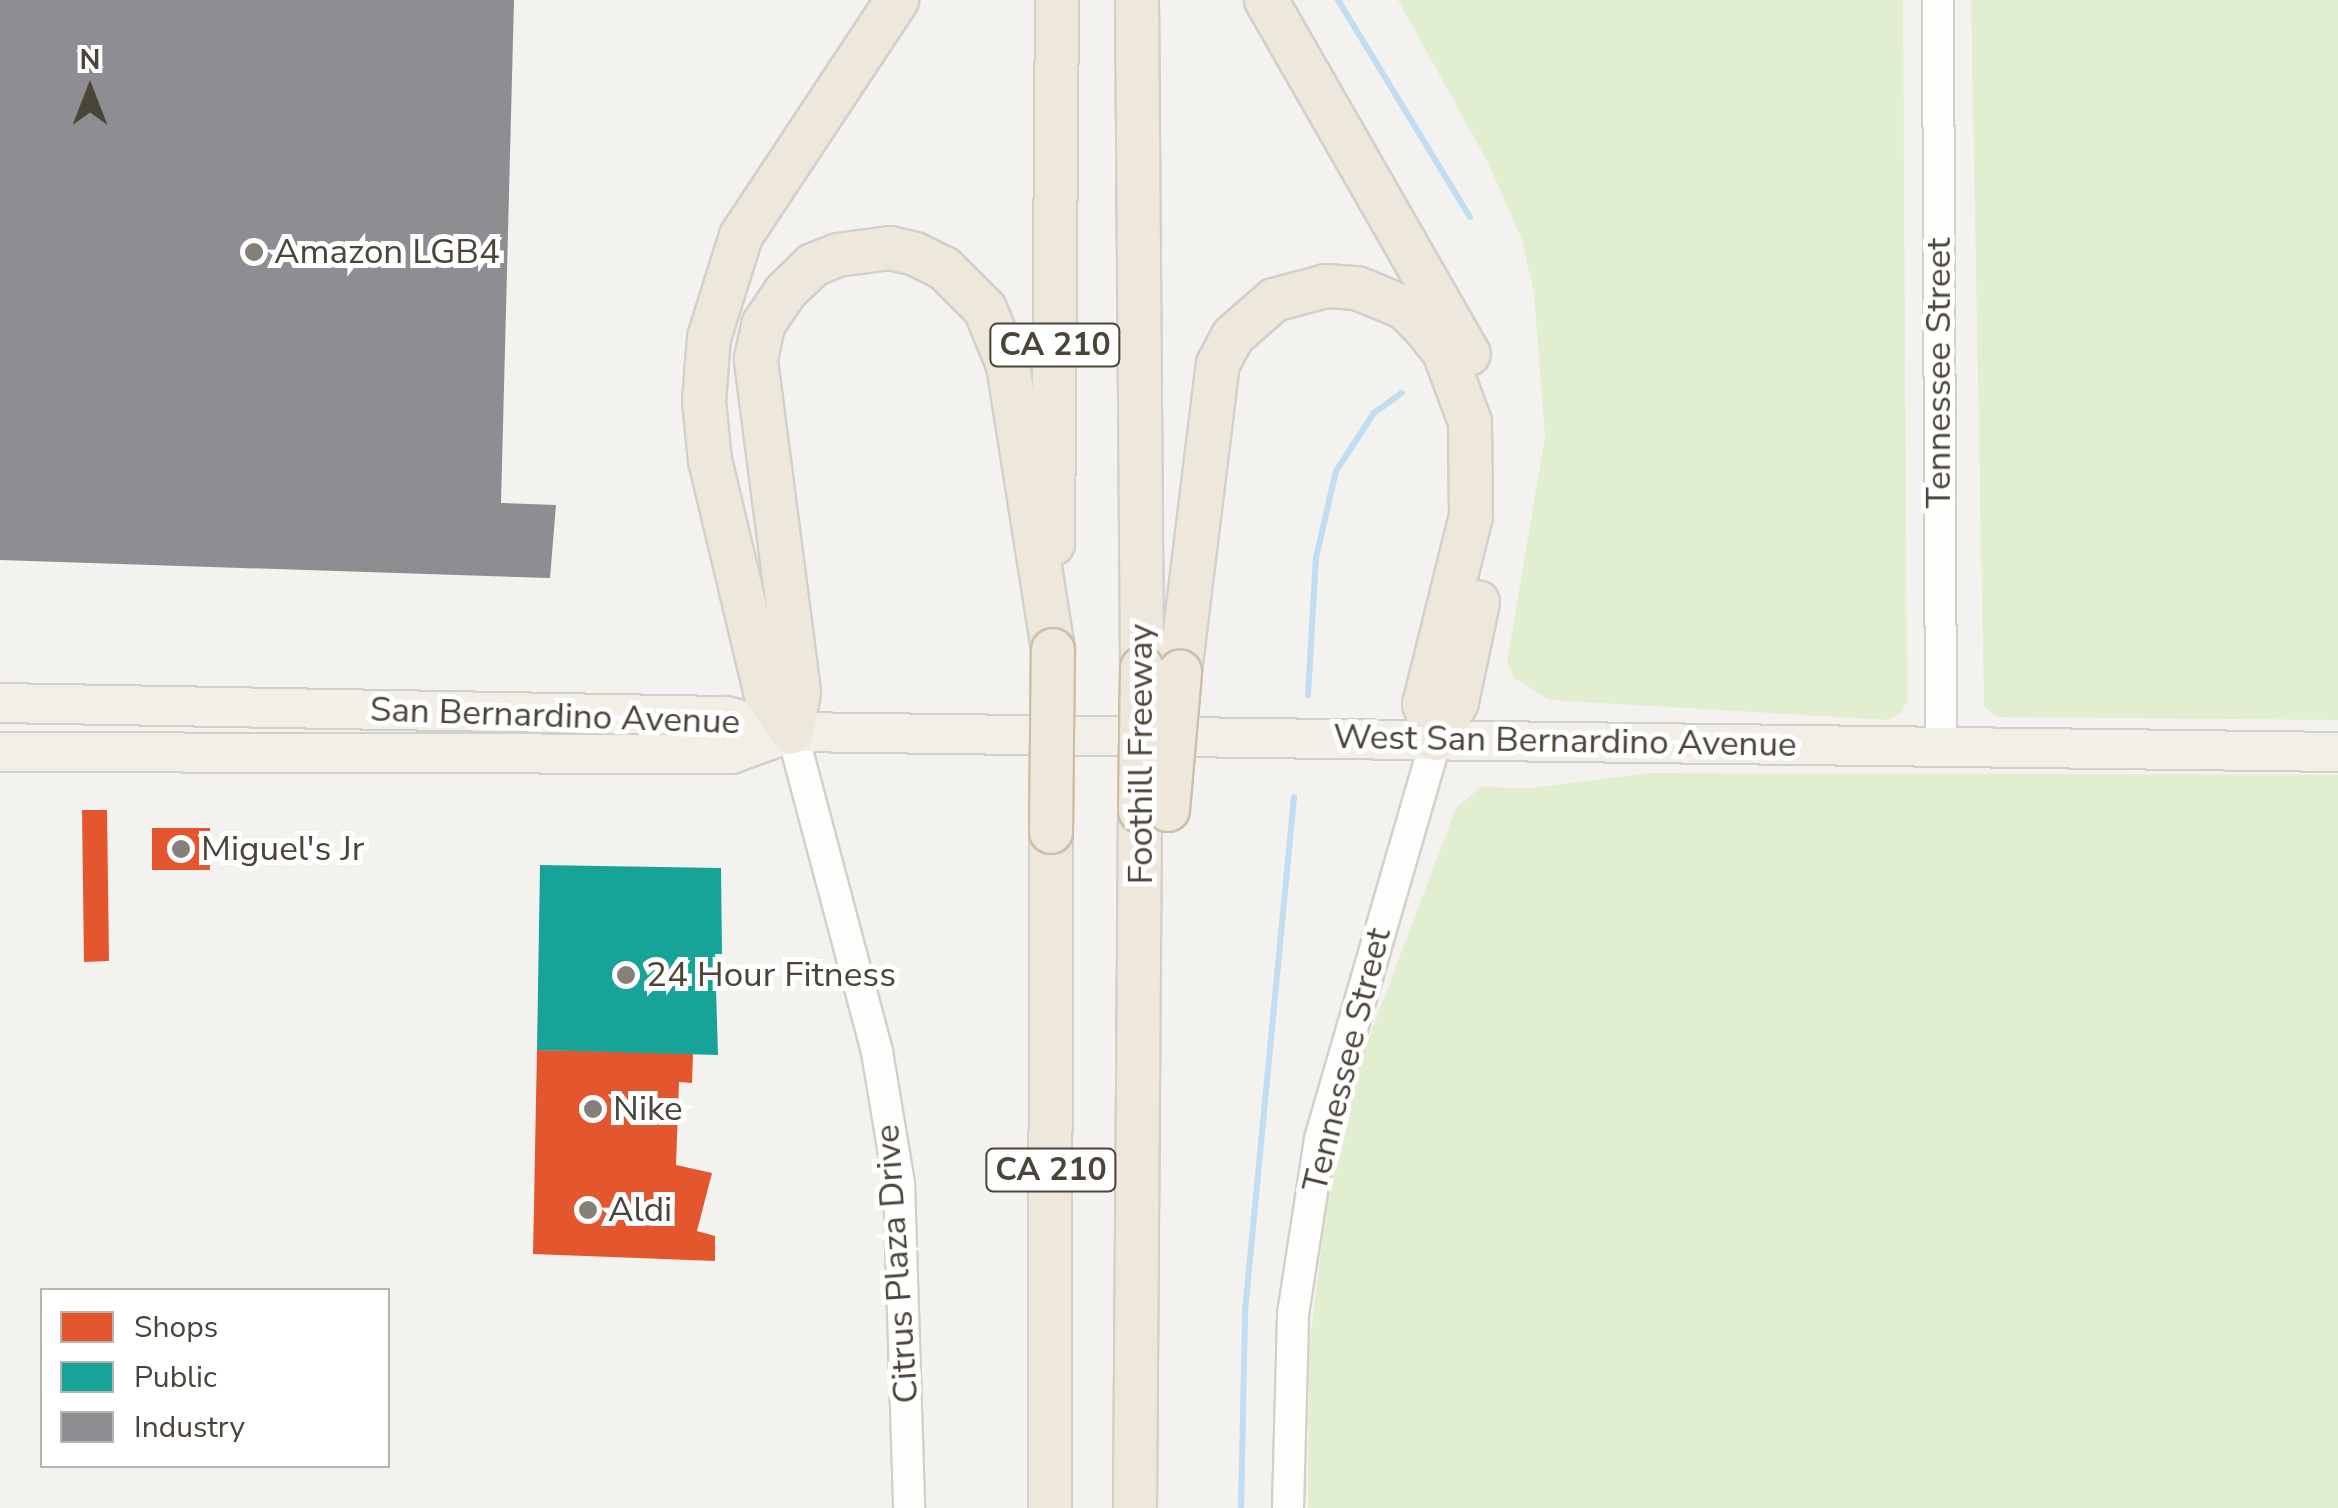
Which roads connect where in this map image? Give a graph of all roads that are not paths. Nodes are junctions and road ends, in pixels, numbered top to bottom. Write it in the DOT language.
graph roads {
  1 [pos="897,0"];
  2 [pos="1057,0"];
  3 [pos="1137,0"];
  4 [pos="1266,0"];
  5 [pos="1938,0"];
  6 [pos="1053,650"];
  7 [pos="1161,670"];
  8 [pos="0,703"];
  9 [pos="792,732"];
  10 [pos="1436,739"];
  11 [pos="1941,747"];
  12 [pos="0,752"];
  13 [pos="2338,752"];
  14 [pos="909,1508"];
  15 [pos="1050,1508"];
  16 [pos="1135,1508"];
  17 [pos="1288,1508"];
  1 -- 9 [label="highway"];
  2 -- 6 [label="highway, CA 210"];
  3 -- 7 [label="highway, Foothill Freeway / CA 210"];
  4 -- 10 [label="highway"];
  5 -- 11 [label="street, Tennessee Street"];
  6 -- 9 [label="highway"];
  6 -- 15 [label="highway, CA 210, bridge"];
  7 -- 10 [label="highway"];
  7 -- 16 [label="highway, Foothill Freeway / CA 210, bridge"];
  8 -- 9 [label="main road, San Bernardino Avenue"];
  9 -- 10 [label="main road, West San Bernardino Avenue"];
  9 -- 12 [label="main road, San Bernardino Avenue"];
  9 -- 14 [label="street, Citrus Plaza Drive"];
  10 -- 11 [label="main road, West San Bernardino Avenue"];
  10 -- 17 [label="street, Tennessee Street"];
  11 -- 13 [label="main road, West San Bernardino Avenue"];
}
